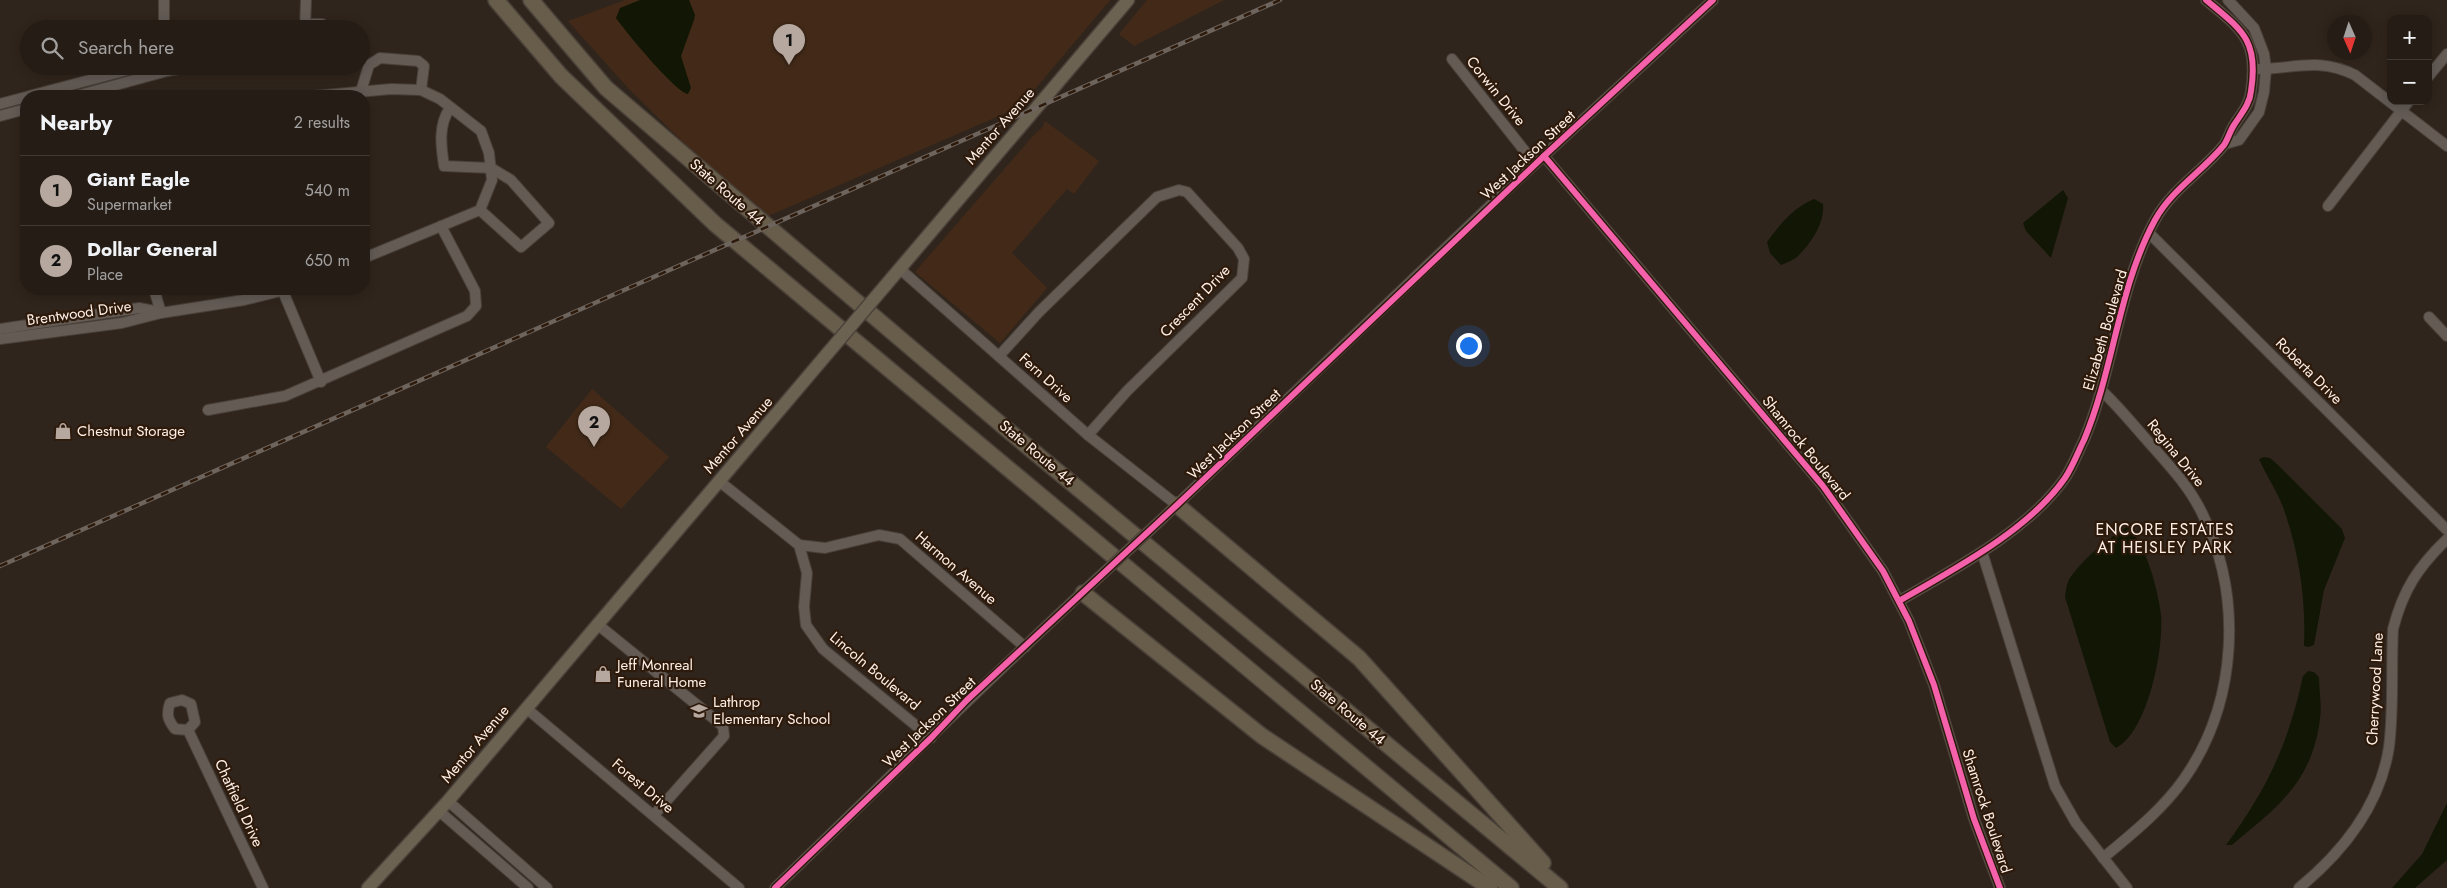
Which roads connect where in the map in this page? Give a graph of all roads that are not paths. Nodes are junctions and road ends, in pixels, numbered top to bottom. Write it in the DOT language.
graph roads {
  1 [pos="164,0"];
  2 [pos="306,0"];
  3 [pos="496,0"];
  4 [pos="531,0"];
  5 [pos="1128,0"];
  6 [pos="1713,0"];
  7 [pos="2206,0"];
  8 [pos="2228,0"];
  9 [pos="164,20"];
  10 [pos="306,20"];
  11 [pos="2447,54"];
  12 [pos="1452,59"];
  13 [pos="370,64"];
  14 [pos="2253,69"];
  15 [pos="2266,70"];
  16 [pos="2432,72"];
  17 [pos="110,75"];
  18 [pos="152,75"];
  19 [pos="366,75"];
  20 [pos="54,90"];
  21 [pos="98,90"];
  22 [pos="361,90"];
  23 [pos="370,90"];
  24 [pos="421,90"];
  25 [pos="20,99"];
  26 [pos="0,104"];
  27 [pos="2406,105"];
  28 [pos="450,108"];
  29 [pos="20,111"];
  30 [pos="2401,111"];
  31 [pos="0,116"];
  32 [pos="2225,144"];
  33 [pos="2447,146"];
  34 [pos="1544,156"];
  35 [pos="1535,164"];
  36 [pos="490,168"];
  37 [pos="2328,206"];
  38 [pos="480,210"];
  39 [pos="442,226"];
  40 [pos="2150,233"];
  41 [pos="370,256"];
  42 [pos="900,269"];
  43 [pos="156,295"];
  44 [pos="264,295"];
  45 [pos="286,295"];
  46 [pos="161,313"];
  47 [pos="2429,318"];
  48 [pos="0,329"];
  49 [pos="2447,336"];
  50 [pos="0,339"];
  51 [pos="999,356"];
  52 [pos="320,382"];
  53 [pos="2101,390"];
  54 [pos="208,410"];
  55 [pos="1088,435"];
  56 [pos="719,481"];
  57 [pos="1177,505"];
  58 [pos="2447,530"];
  59 [pos="2447,539"];
  60 [pos="799,545"];
  61 [pos="1982,552"];
  62 [pos="1082,593"];
  63 [pos="1899,601"];
  64 [pos="597,624"];
  65 [pos="1025,647"];
  66 [pos="526,708"];
  67 [pos="188,730"];
  68 [pos="931,738"];
  69 [pos="443,806"];
  70 [pos="654,815"];
  71 [pos="2103,858"];
  72 [pos="263,888"];
  73 [pos="368,888"];
  74 [pos="528,888"];
  75 [pos="547,888"];
  76 [pos="739,888"];
  77 [pos="775,888"];
  78 [pos="1490,888"];
  79 [pos="1511,888"];
  80 [pos="1560,888"];
  81 [pos="1566,888"];
  82 [pos="2000,888"];
  83 [pos="2127,888"];
  84 [pos="2299,888"];
  1 -- 9 [label="street"];
  2 -- 10 [label="street"];
  3 -- 79 [label="highway, State Route 44"];
  4 -- 80 [label="highway, State Route 44"];
  5 -- 42 [label="main road, Mentor Avenue"];
  6 -- 34 [label="street, West Jackson Street"];
  7 -- 14 [label="street, Elizabeth Boulevard"];
  8 -- 15 [label="street, Elizabeth Boulevard"];
  11 -- 16 [label="street"];
  12 -- 35 [label="street, Corwin Drive"];
  13 -- 24 [label="street"];
  14 -- 15 [label="street"];
  14 -- 32 [label="street, Elizabeth Boulevard"];
  15 -- 30 [label="street"];
  15 -- 32 [label="street, Elizabeth Boulevard"];
  17 -- 20 [label="street"];
  18 -- 21 [label="street"];
  19 -- 22 [label="street"];
  23 -- 24 [label="street"];
  24 -- 28 [label="street"];
  25 -- 26 [label="street"];
  27 -- 30 [label="street"];
  28 -- 36 [label="street"];
  28 -- 36 [label="street"];
  29 -- 31 [label="street"];
  30 -- 33 [label="street"];
  30 -- 37 [label="street"];
  32 -- 40 [label="street, Elizabeth Boulevard"];
  34 -- 35 [label="street, West Jackson Street"];
  34 -- 63 [label="street, Shamrock Boulevard"];
  35 -- 57 [label="street, West Jackson Street"];
  36 -- 38 [label="street"];
  36 -- 38 [label="street"];
  38 -- 39 [label="street"];
  39 -- 41 [label="street"];
  39 -- 52 [label="street"];
  40 -- 53 [label="street, Elizabeth Boulevard"];
  40 -- 58 [label="street, Roberta Drive"];
  42 -- 51 [label="street, Fern Drive"];
  42 -- 56 [label="main road, Mentor Avenue, bridge"];
  43 -- 46 [label="street"];
  44 -- 46 [label="street, Brentwood Drive"];
  45 -- 52 [label="street"];
  46 -- 48 [label="street, Brentwood Drive"];
  46 -- 50 [label="street, Brentwood Drive"];
  47 -- 49 [label="street"];
  51 -- 55 [label="street, Fern Drive"];
  51 -- 55 [label="street, Crescent Drive"];
  52 -- 54 [label="street"];
  53 -- 61 [label="street, Elizabeth Boulevard"];
  53 -- 71 [label="street, Regina Drive"];
  55 -- 57 [label="street, Fern Drive"];
  56 -- 60 [label="street"];
  56 -- 64 [label="main road, Mentor Avenue"];
  57 -- 62 [label="street, West Jackson Street, bridge"];
  57 -- 81 [label="highway"];
  59 -- 84 [label="street, Cherrywood Lane"];
  60 -- 65 [label="street, Harmon Avenue"];
  60 -- 68 [label="street, Lincoln Boulevard"];
  61 -- 63 [label="street, Elizabeth Boulevard"];
  61 -- 71 [label="street"];
  62 -- 65 [label="street, West Jackson Street"];
  62 -- 78 [label="highway"];
  63 -- 82 [label="street, Shamrock Boulevard"];
  64 -- 66 [label="main road, Mentor Avenue"];
  64 -- 70 [label="street"];
  65 -- 68 [label="street, West Jackson Street"];
  66 -- 69 [label="main road, Mentor Avenue"];
  66 -- 70 [label="street, Forest Drive"];
  67 -- 72 [label="street, Chatfield Drive"];
  68 -- 77 [label="street, West Jackson Street"];
  69 -- 73 [label="main road, Mentor Avenue"];
  69 -- 74 [label="street"];
  69 -- 75 [label="street"];
  70 -- 76 [label="street, Forest Drive"];
  71 -- 83 [label="street"];
}
